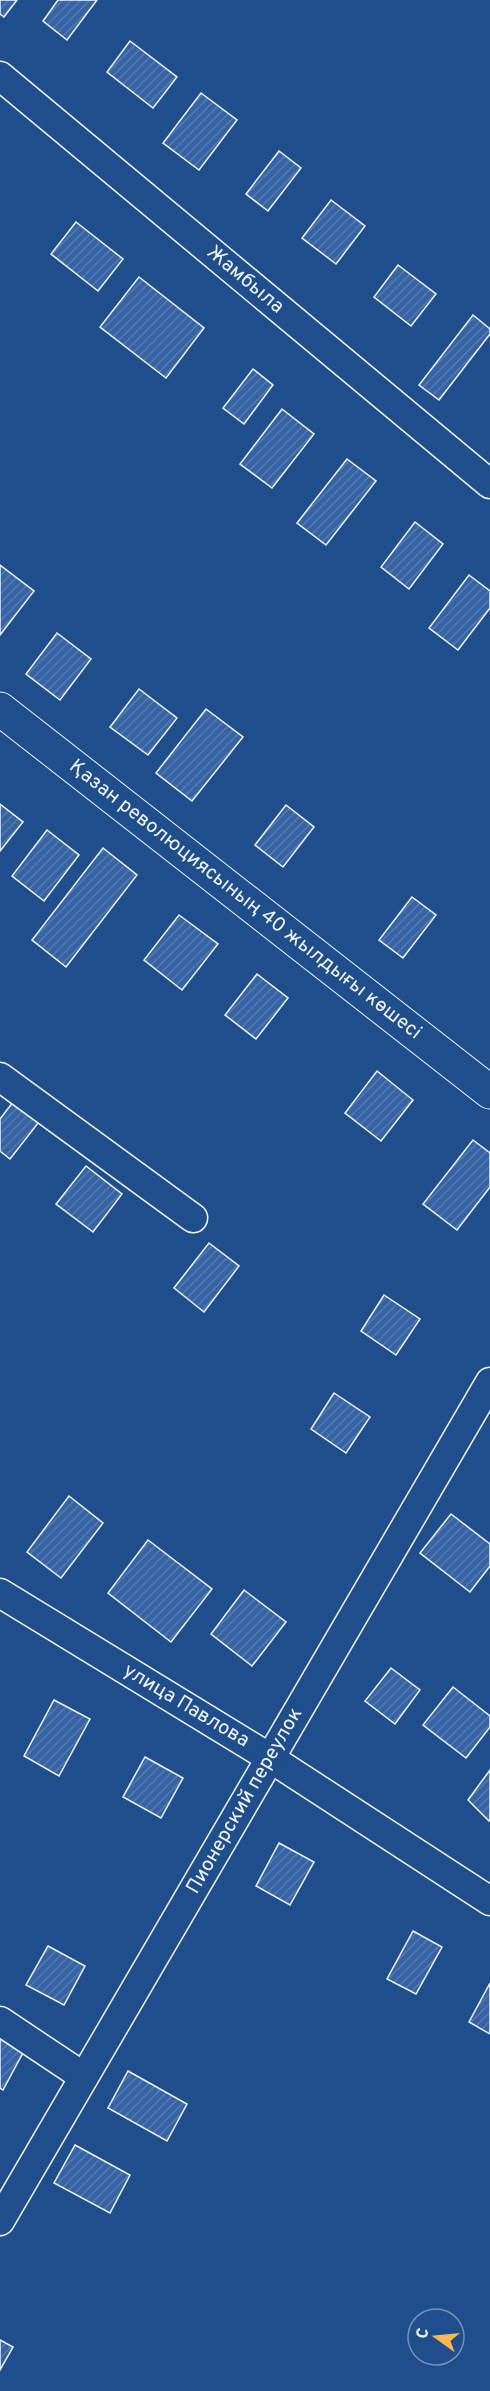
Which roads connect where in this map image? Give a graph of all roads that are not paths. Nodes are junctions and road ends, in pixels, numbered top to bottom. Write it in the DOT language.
graph roads {
  1 [pos="0,76"];
  2 [pos="490,484"];
  3 [pos="0,709"];
  4 [pos="0,1077"];
  5 [pos="490,1092"];
  6 [pos="193,1218"];
  7 [pos="490,1382"];
  8 [pos="0,1593"];
  9 [pos="270,1758"];
  10 [pos="490,1901"];
  11 [pos="0,2021"];
  12 [pos="84,2077"];
  13 [pos="0,2221"];
  1 -- 2 [label="street, Жамбыла"];
  3 -- 5 [label="street, Қазан революциясының 40 жылдығы көшесі"];
  4 -- 6 [label="street"];
  7 -- 9 [label="street, Пионерский переулок"];
  8 -- 9 [label="street, улица Павлова"];
  9 -- 10 [label="street, улица Павлова"];
  9 -- 12 [label="street, Пионерский переулок"];
  11 -- 12 [label="street"];
  12 -- 13 [label="street, Пионерский переулок"];
}
